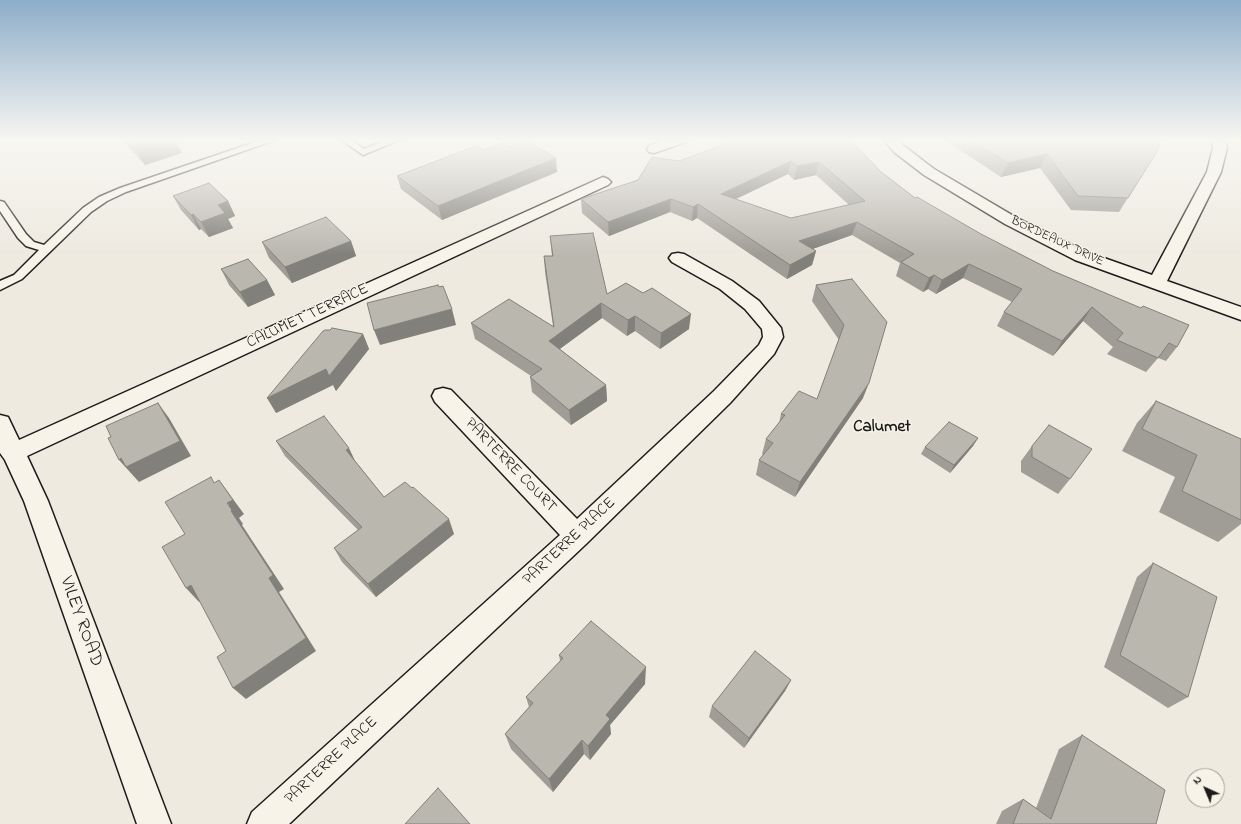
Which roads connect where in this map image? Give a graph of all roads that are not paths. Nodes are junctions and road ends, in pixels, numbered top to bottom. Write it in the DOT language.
graph roads {
  1 [pos="160,177"];
  2 [pos="938,177"];
  3 [pos="1211,177"];
  4 [pos="603,182"];
  5 [pos="0,204"];
  6 [pos="46,249"];
  7 [pos="678,258"];
  8 [pos="1157,283"];
  9 [pos="0,286"];
  10 [pos="1241,314"];
  11 [pos="443,396"];
  12 [pos="0,423"];
  13 [pos="12,453"];
  14 [pos="577,536"];
  15 [pos="154,824"];
  16 [pos="264,824"];
  1 -- 6 [label="lane"];
  2 -- 8 [label="street, BORDEAUX DRIVE"];
  3 -- 8 [label="street"];
  4 -- 13 [label="street, CALUMET TERRACE"];
  5 -- 6 [label="lane"];
  6 -- 9 [label="lane"];
  7 -- 14 [label="street, PARTERRE PLACE"];
  8 -- 10 [label="street, BORDEAUX DRIVE"];
  11 -- 14 [label="street, PARTERRE COURT"];
  12 -- 13 [label="street, VILEY ROAD"];
  13 -- 15 [label="street, VILEY ROAD"];
  14 -- 16 [label="street, PARTERRE PLACE"];
}
